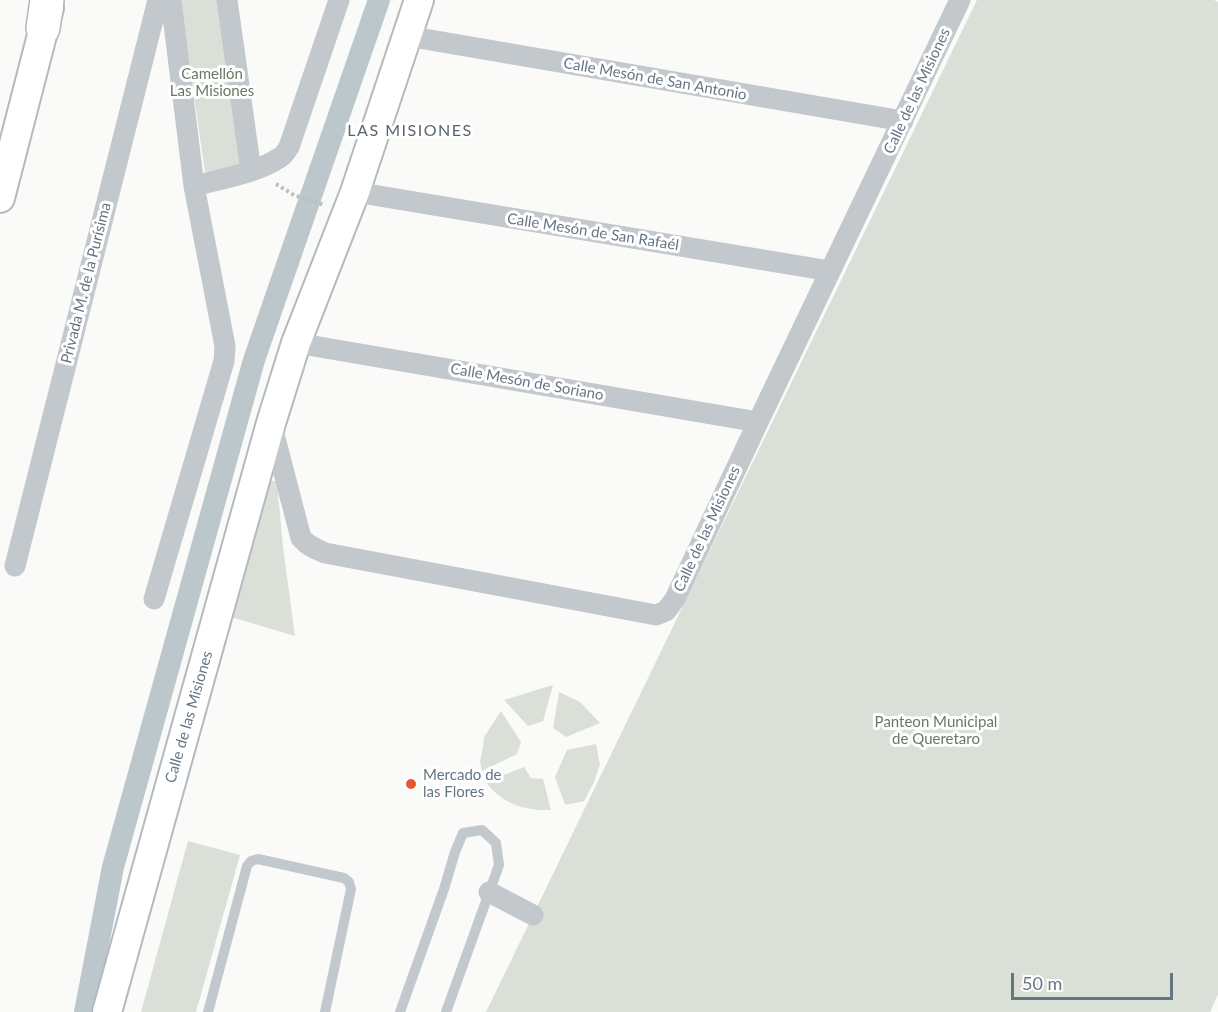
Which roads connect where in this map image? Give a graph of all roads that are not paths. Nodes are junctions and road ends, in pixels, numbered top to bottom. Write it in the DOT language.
graph roads {
  1 [pos="158,0"];
  2 [pos="171,0"];
  3 [pos="227,0"];
  4 [pos="339,0"];
  5 [pos="419,0"];
  6 [pos="960,0"];
  7 [pos="47,9"];
  8 [pos="406,36"];
  9 [pos="903,121"];
  10 [pos="251,171"];
  11 [pos="194,186"];
  12 [pos="355,192"];
  13 [pos="0,198"];
  14 [pos="830,271"];
  15 [pos="296,343"];
  16 [pos="758,422"];
  17 [pos="271,423"];
  18 [pos="15,566"];
  19 [pos="154,599"];
  20 [pos="489,892"];
  21 [pos="533,915"];
  22 [pos="107,1012"];
  23 [pos="208,1012"];
  24 [pos="325,1012"];
  25 [pos="400,1012"];
  26 [pos="446,1012"];
  1 -- 18 [label="street, Privada M. de la Purísima"];
  2 -- 11 [label="street"];
  3 -- 10 [label="street"];
  4 -- 10 [label="street"];
  5 -- 8 [label="street, Calle de las Misiones"];
  6 -- 9 [label="street, Calle de las Misiones"];
  7 -- 13 [label="street"];
  8 -- 9 [label="street, Calle Mesón de San Antonio"];
  8 -- 12 [label="street, Calle de las Misiones"];
  9 -- 14 [label="street, Calle de las Misiones"];
  10 -- 11 [label="street"];
  11 -- 19 [label="street"];
  12 -- 14 [label="street, Calle Mesón de San Rafaél"];
  12 -- 15 [label="street, Calle de las Misiones"];
  14 -- 16 [label="street, Calle de las Misiones"];
  15 -- 16 [label="street, Calle Mesón de Soriano"];
  15 -- 17 [label="street, Calle de las Misiones"];
  16 -- 17 [label="street, Calle de las Misiones"];
  17 -- 22 [label="street, Calle de las Misiones"];
  20 -- 21 [label="street"];
  20 -- 25 [label="lane"];
  20 -- 26 [label="lane"];
  23 -- 24 [label="lane"];
}
